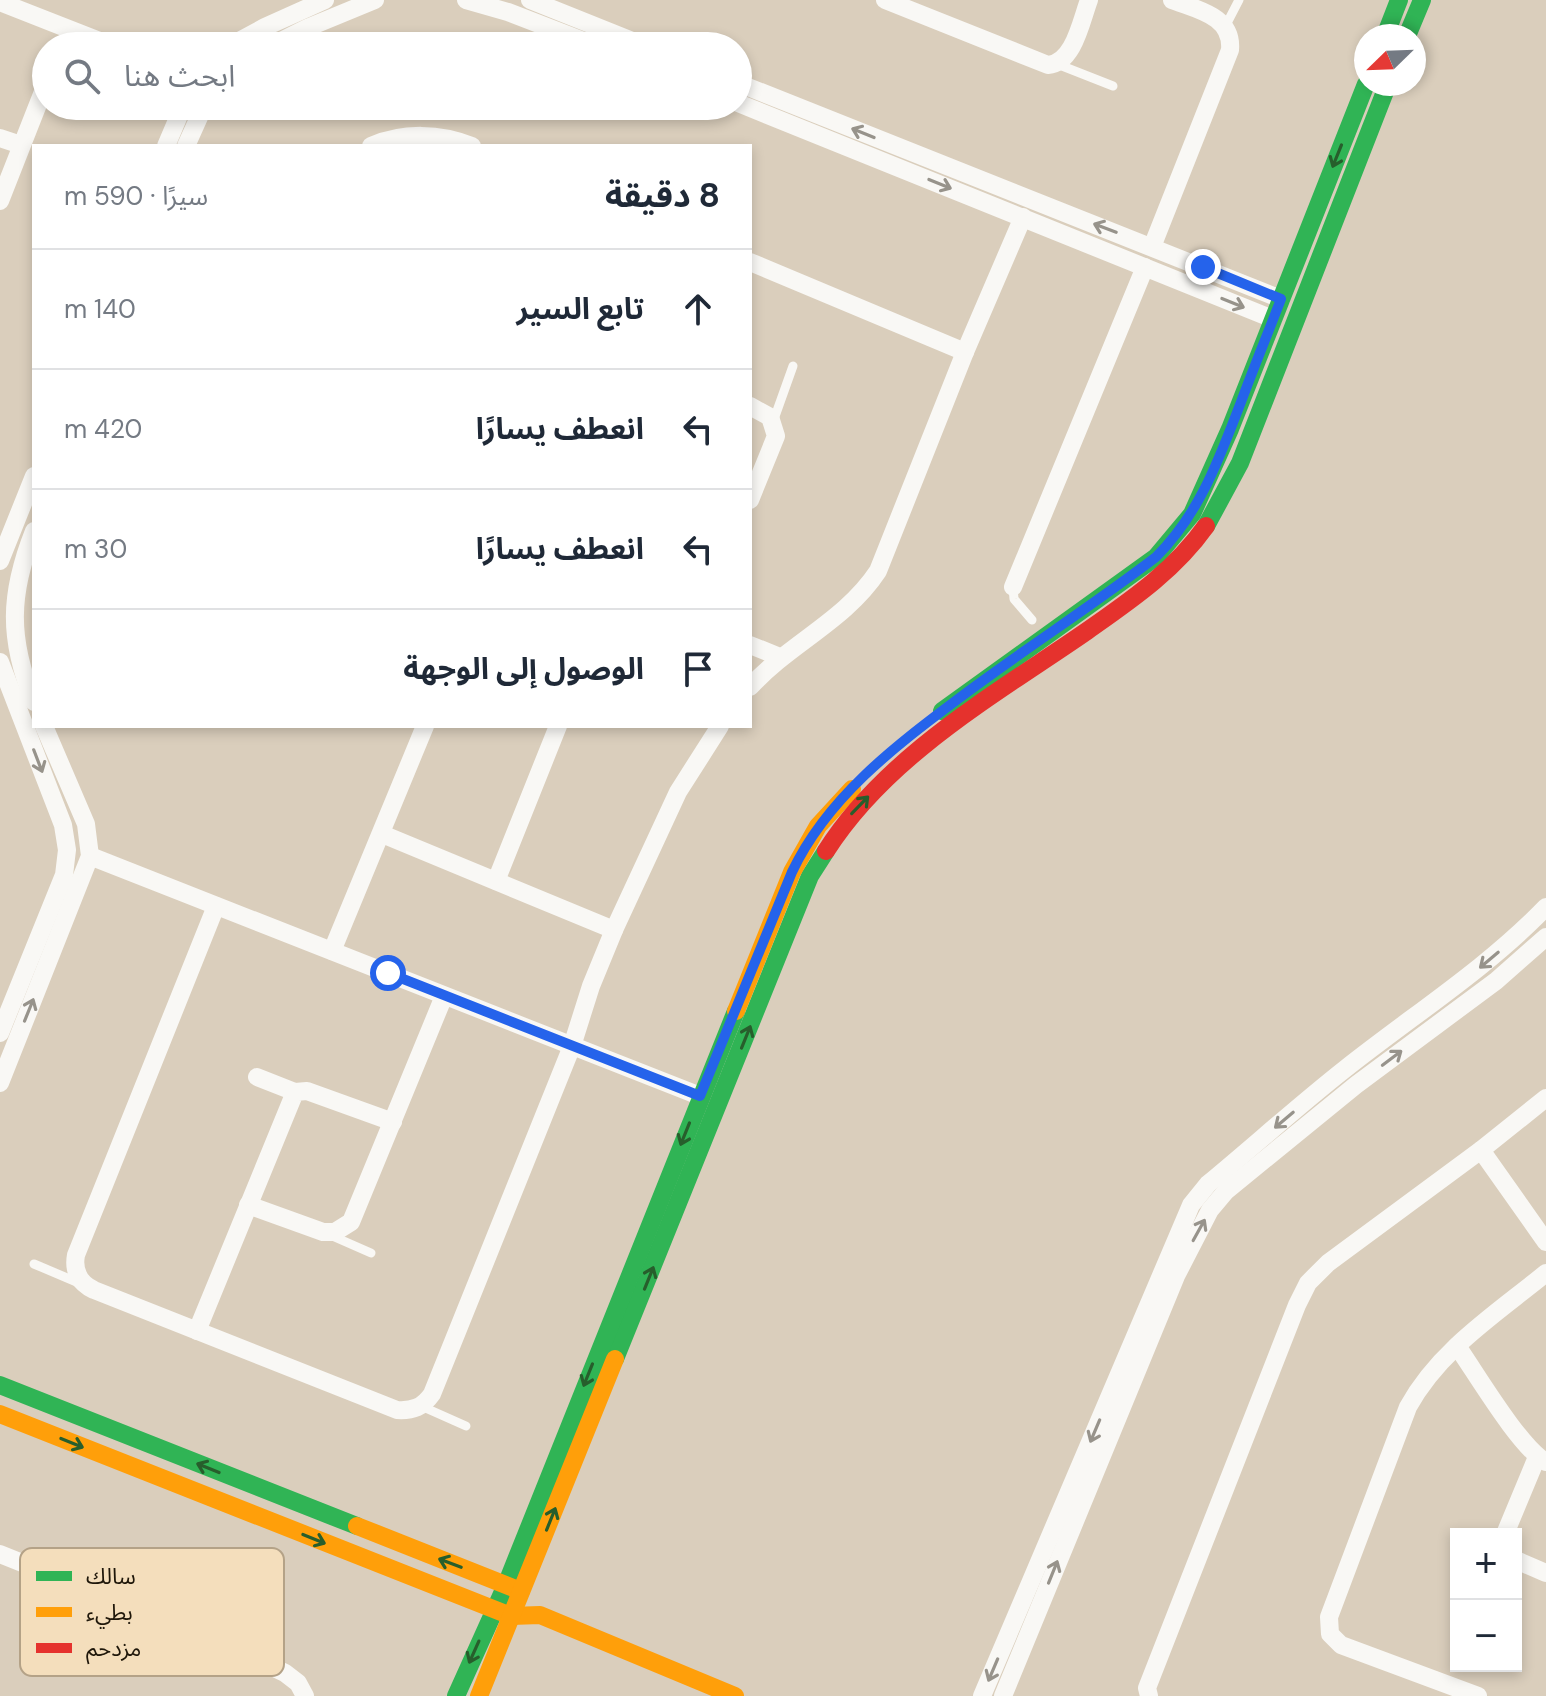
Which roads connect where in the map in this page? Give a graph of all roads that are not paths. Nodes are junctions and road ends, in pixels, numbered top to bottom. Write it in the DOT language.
graph roads {
  1 [pos="325,0"];
  2 [pos="375,0"];
  3 [pos="466,0"];
  4 [pos="530,0"];
  5 [pos="885,0"];
  6 [pos="1089,0"];
  7 [pos="1172,0"];
  8 [pos="1239,0"];
  9 [pos="1399,0"];
  10 [pos="1422,0"];
  11 [pos="0,2"];
  12 [pos="1390,24"];
  13 [pos="1412,24"];
  14 [pos="1225,27"];
  15 [pos="56,32"];
  16 [pos="256,32"];
  17 [pos="299,32"];
  18 [pos="559,32"];
  19 [pos="610,32"];
  20 [pos="1056,64"];
  21 [pos="1113,86"];
  22 [pos="752,89"];
  23 [pos="1361,96"];
  24 [pos="1383,96"];
  25 [pos="752,108"];
  26 [pos="32,118"];
  27 [pos="177,120"];
  28 [pos="198,120"];
  29 [pos="0,138"];
  30 [pos="167,144"];
  31 [pos="187,144"];
  32 [pos="377,144"];
  33 [pos="465,144"];
  34 [pos="21,145"];
  35 [pos="981,190"];
  36 [pos="0,201"];
  37 [pos="1023,217"];
  38 [pos="1152,247"];
  39 [pos="752,263"];
  40 [pos="1145,267"];
  41 [pos="1281,299"];
  42 [pos="1273,319"];
  43 [pos="965,352"];
  44 [pos="793,366"];
  45 [pos="752,407"];
  46 [pos="773,422"];
  47 [pos="1230,429"];
  48 [pos="1250,437"];
  49 [pos="32,481"];
  50 [pos="752,493"];
  51 [pos="32,537"];
  52 [pos="0,561"];
  53 [pos="1013,587"];
  54 [pos="1032,620"];
  55 [pos="752,646"];
  56 [pos="780,657"];
  57 [pos="0,662"];
  58 [pos="752,685"];
  59 [pos="32,697"];
  60 [pos="29,722"];
  61 [pos="45,728"];
  62 [pos="424,728"];
  63 [pos="557,728"];
  64 [pos="719,728"];
  65 [pos="382,834"];
  66 [pos="90,856"];
  67 [pos="496,881"];
  68 [pos="216,906"];
  69 [pos="1546,907"];
  70 [pos="614,930"];
  71 [pos="766,934"];
  72 [pos="1546,937"];
  73 [pos="784,940"];
  74 [pos="332,951"];
  75 [pos="444,996"];
  76 [pos="0,1033"];
  77 [pos="572,1046"];
  78 [pos="5,1059"];
  79 [pos="1344,1069"];
  80 [pos="257,1077"];
  81 [pos="0,1083"];
  82 [pos="1356,1085"];
  83 [pos="295,1092"];
  84 [pos="700,1096"];
  85 [pos="1546,1098"];
  86 [pos="393,1122"];
  87 [pos="1481,1150"];
  88 [pos="248,1205"];
  89 [pos="323,1232"];
  90 [pos="1546,1242"];
  91 [pos="371,1253"];
  92 [pos="34,1264"];
  93 [pos="1546,1273"];
  94 [pos="87,1287"];
  95 [pos="197,1331"];
  96 [pos="1457,1346"];
  97 [pos="0,1385"];
  98 [pos="421,1406"];
  99 [pos="0,1414"];
  100 [pos="466,1426"];
  101 [pos="1542,1460"];
  102 [pos="277,1495"];
  103 [pos="268,1521"];
  104 [pos="1508,1528"];
  105 [pos="0,1554"];
  106 [pos="20,1562"];
  107 [pos="1522,1563"];
  108 [pos="1546,1573"];
  109 [pos="514,1588"];
  110 [pos="502,1612"];
  111 [pos="540,1615"];
  112 [pos="284,1673"];
  113 [pos="305,1696"];
  114 [pos="456,1696"];
  115 [pos="479,1696"];
  116 [pos="735,1696"];
  117 [pos="982,1696"];
  118 [pos="1003,1696"];
  119 [pos="1149,1696"];
  120 [pos="1478,1696"];
  1 -- 16 [label="street"];
  2 -- 17 [label="street"];
  3 -- 18 [label="street"];
  4 -- 19 [label="street"];
  5 -- 20 [label="street"];
  6 -- 20 [label="street"];
  7 -- 14 [label="street"];
  8 -- 14 [label="lane"];
  9 -- 12 [label="street"];
  10 -- 13 [label="street"];
  11 -- 15 [label="street"];
  14 -- 38 [label="street"];
  20 -- 21 [label="lane"];
  35 -- 22 [label="street, one-way"];
  23 -- 41 [label="street, one-way"];
  24 -- 48 [label="street"];
  25 -- 35 [label="street, one-way"];
  26 -- 34 [label="street"];
  27 -- 30 [label="street"];
  28 -- 31 [label="street"];
  29 -- 34 [label="street"];
  32 -- 33 [label="street"];
  34 -- 36 [label="street"];
  35 -- 37 [label="street"];
  38 -- 35 [label="street, one-way"];
  37 -- 40 [label="street"];
  37 -- 43 [label="street"];
  38 -- 41 [label="street"];
  39 -- 43 [label="street"];
  40 -- 42 [label="street, one-way"];
  40 -- 53 [label="street"];
  41 -- 42 [label="street"];
  42 -- 47 [label="street"];
  43 -- 56 [label="street"];
  44 -- 46 [label="lane"];
  45 -- 46 [label="street"];
  46 -- 50 [label="street"];
  47 -- 48 [label="street"];
  47 -- 71 [label="street"];
  73 -- 48 [label="street, one-way"];
  49 -- 52 [label="street"];
  51 -- 59 [label="street"];
  53 -- 54 [label="lane"];
  55 -- 56 [label="street"];
  56 -- 58 [label="street"];
  57 -- 60 [label="street"];
  60 -- 76 [label="street, one-way"];
  61 -- 66 [label="street"];
  62 -- 65 [label="street"];
  63 -- 67 [label="street"];
  64 -- 70 [label="street"];
  65 -- 67 [label="street"];
  65 -- 74 [label="street"];
  66 -- 68 [label="street"];
  78 -- 66 [label="street, one-way"];
  67 -- 70 [label="street"];
  68 -- 74 [label="street"];
  68 -- 94 [label="street"];
  69 -- 79 [label="street, one-way"];
  70 -- 77 [label="street"];
  71 -- 73 [label="street"];
  71 -- 84 [label="street"];
  82 -- 72 [label="street, one-way"];
  109 -- 73 [label="street, one-way"];
  74 -- 75 [label="street"];
  75 -- 77 [label="street"];
  75 -- 86 [label="street"];
  77 -- 84 [label="street"];
  77 -- 98 [label="street"];
  78 -- 81 [label="street"];
  79 -- 82 [label="street"];
  79 -- 117 [label="street, one-way"];
  80 -- 83 [label="street"];
  118 -- 82 [label="street, one-way"];
  83 -- 86 [label="street"];
  83 -- 88 [label="street"];
  84 -- 109 [label="street, one-way"];
  85 -- 87 [label="street"];
  86 -- 89 [label="street"];
  87 -- 90 [label="street"];
  87 -- 119 [label="street"];
  88 -- 89 [label="street"];
  88 -- 95 [label="street"];
  89 -- 91 [label="lane"];
  92 -- 94 [label="lane"];
  93 -- 96 [label="street"];
  94 -- 95 [label="street"];
  95 -- 98 [label="street"];
  96 -- 101 [label="street"];
  96 -- 120 [label="street"];
  102 -- 97 [label="street, one-way"];
  98 -- 100 [label="lane"];
  99 -- 103 [label="street, one-way"];
  101 -- 104 [label="street"];
  102 -- 103 [label="street"];
  109 -- 102 [label="street, one-way"];
  103 -- 110 [label="street, one-way"];
  105 -- 106 [label="street"];
  107 -- 108 [label="street"];
  109 -- 110 [label="street"];
  109 -- 111 [label="street"];
  110 -- 111 [label="street"];
  110 -- 114 [label="street, one-way"];
  110 -- 115 [label="street"];
  111 -- 116 [label="street"];
  112 -- 113 [label="street"];
}
